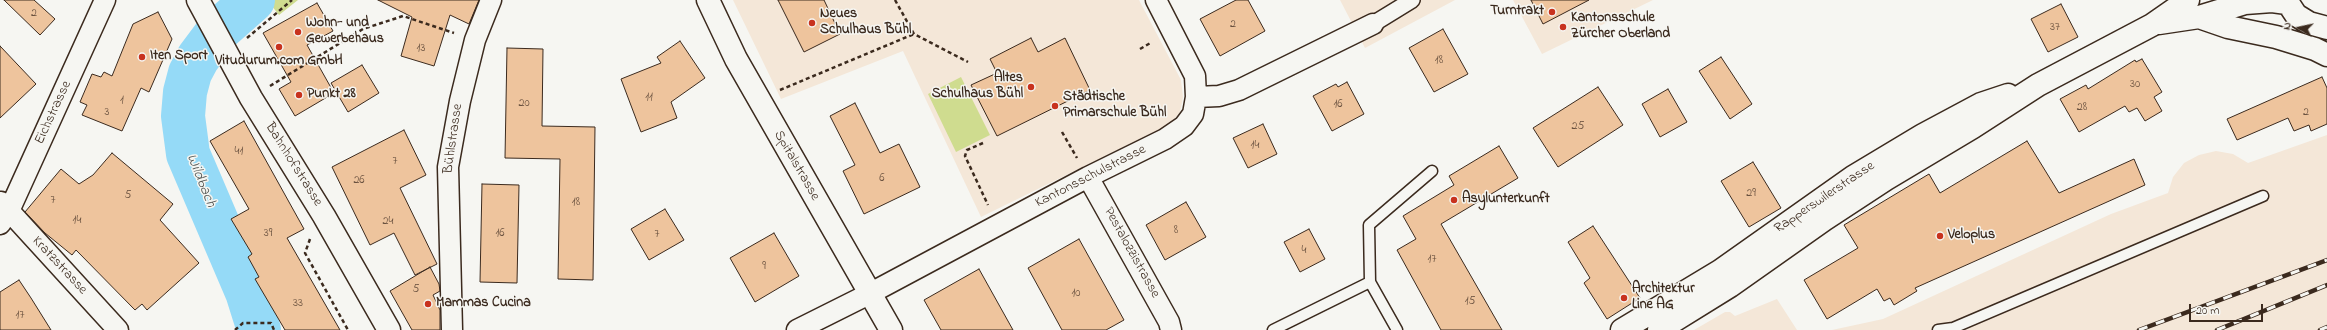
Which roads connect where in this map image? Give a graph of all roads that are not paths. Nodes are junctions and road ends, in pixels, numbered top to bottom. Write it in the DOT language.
graph roads {
  1 [pos="105,0"];
  2 [pos="491,0"];
  3 [pos="708,0"];
  4 [pos="1156,0"];
  5 [pos="1412,0"];
  6 [pos="2286,1"];
  7 [pos="202,8"];
  8 [pos="2194,8"];
  9 [pos="1373,24"];
  10 [pos="2327,28"];
  11 [pos="2327,55"];
  12 [pos="2038,85"];
  13 [pos="1196,97"];
  14 [pos="1432,171"];
  15 [pos="1088,177"];
  16 [pos="2264,196"];
  17 [pos="3,212"];
  18 [pos="1370,282"];
  19 [pos="869,294"];
  20 [pos="118,330"];
  21 [pos="389,330"];
  22 [pos="452,330"];
  23 [pos="797,330"];
  24 [pos="891,330"];
  25 [pos="1171,330"];
  26 [pos="1273,330"];
  27 [pos="1397,330"];
  28 [pos="1622,330"];
  29 [pos="1659,330"];
  30 [pos="1938,330"];
  1 -- 17 [label="street, Eichstrasse"];
  2 -- 22 [label="street, Bühlstrasse"];
  3 -- 19 [label="main road, Spitalstrasse"];
  4 -- 13 [label="street, Kantonsschulstrasse"];
  5 -- 9 [label="street"];
  6 -- 8 [label="main road, Rapperswilerstrasse"];
  6 -- 10 [label="main road"];
  7 -- 21 [label="main road, Bahnhofstrasse"];
  8 -- 11 [label="main road"];
  8 -- 12 [label="main road, Rapperswilerstrasse"];
  9 -- 13 [label="street"];
  12 -- 28 [label="main road, Rapperswilerstrasse"];
  12 -- 29 [label="main road, Rapperswilerstrasse"];
  13 -- 15 [label="street, Kantonsschulstrasse"];
  14 -- 18 [label="lane"];
  15 -- 19 [label="street, Kantonsschulstrasse"];
  15 -- 25 [label="street, Pestalozzistrasse"];
  16 -- 30 [label="lane"];
  17 -- 20 [label="street, Kratzstrasse"];
  18 -- 26 [label="lane"];
  18 -- 27 [label="lane"];
  19 -- 23 [label="street, Kantonsschulstrasse"];
  19 -- 24 [label="main road, Spitalstrasse"];
}
